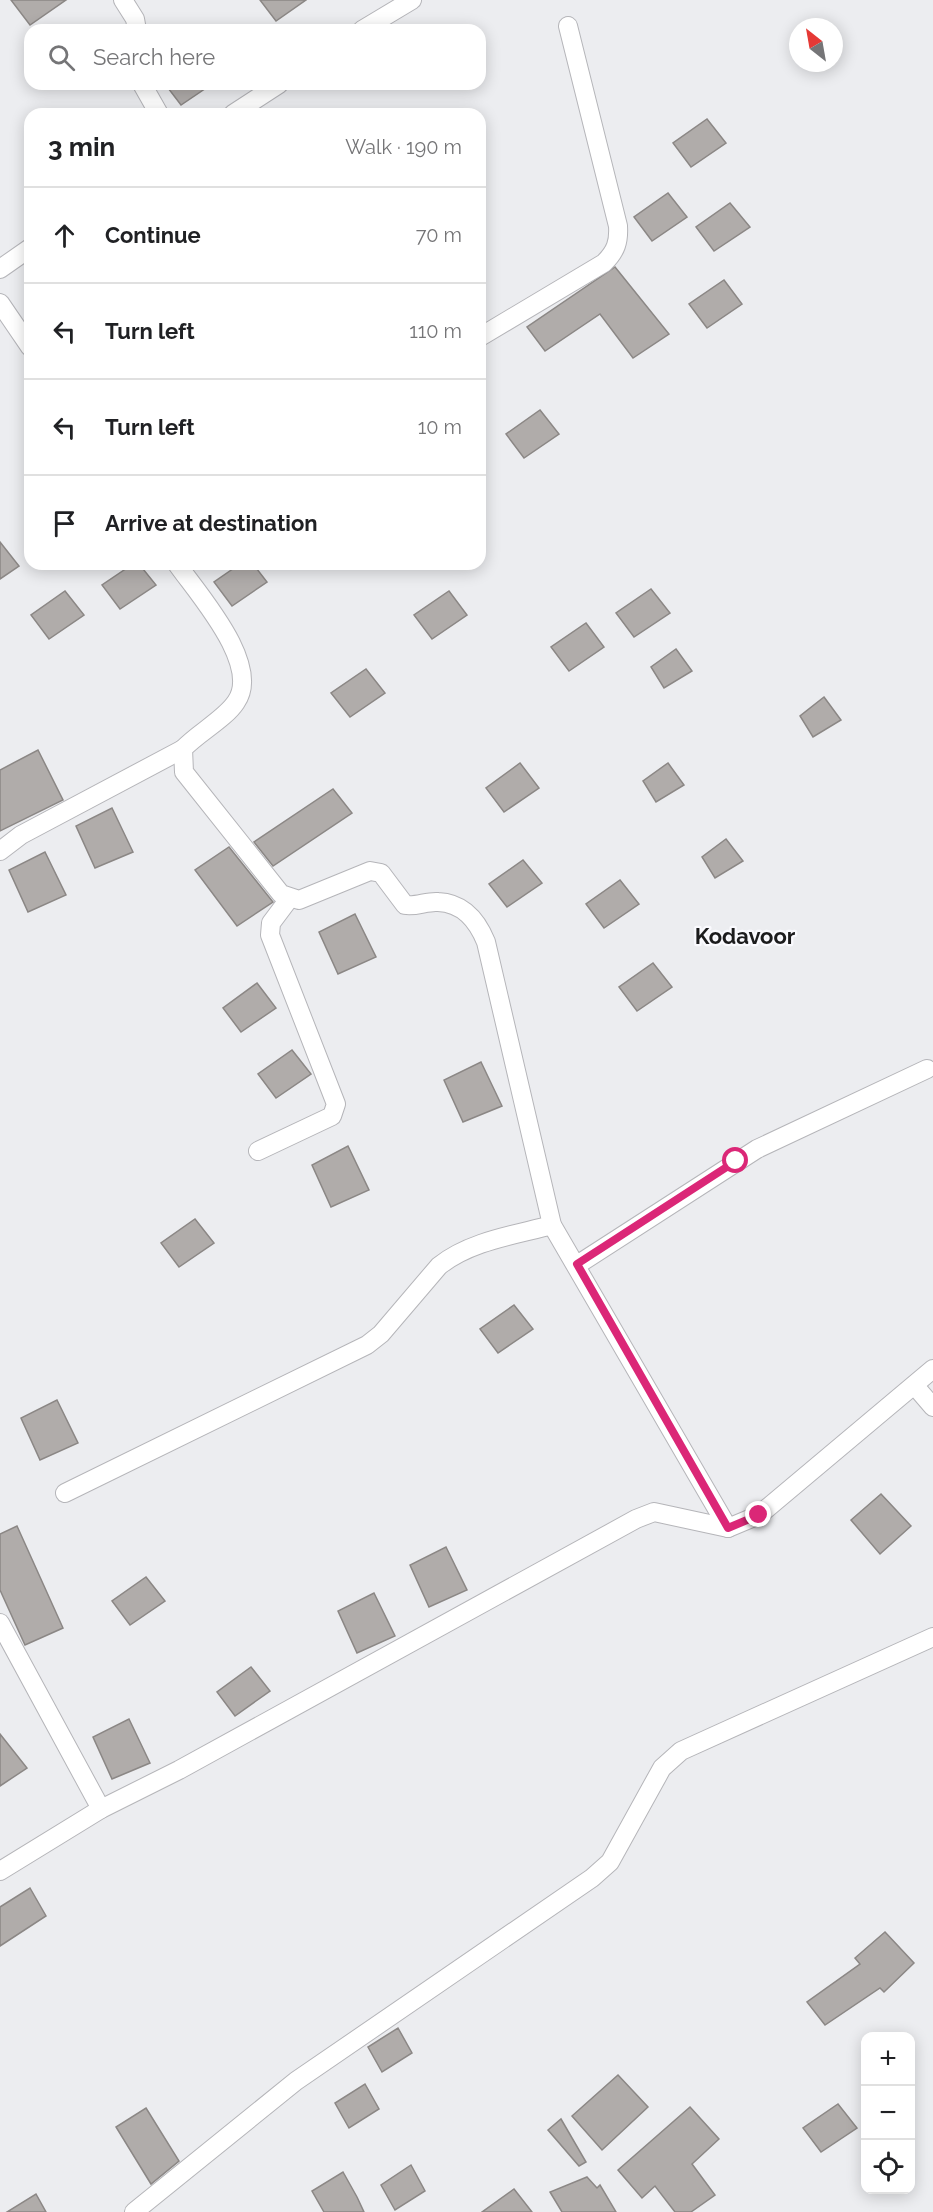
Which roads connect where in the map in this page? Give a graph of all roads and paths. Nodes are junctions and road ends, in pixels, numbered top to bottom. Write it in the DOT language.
graph roads {
  1 [pos="123,0"];
  2 [pos="412,0"];
  3 [pos="136,24"];
  4 [pos="372,24"];
  5 [pos="568,26"];
  6 [pos="145,90"];
  7 [pos="270,90"];
  8 [pos="156,108"];
  9 [pos="241,108"];
  10 [pos="24,252"];
  11 [pos="0,269"];
  12 [pos="0,303"];
  13 [pos="486,333"];
  14 [pos="24,338"];
  15 [pos="181,570"];
  16 [pos="183,748"];
  17 [pos="0,850"];
  18 [pos="289,899"];
  19 [pos="927,1069"];
  20 [pos="258,1151"];
  21 [pos="552,1225"];
  22 [pos="577,1264"];
  23 [pos="933,1369"];
  24 [pos="915,1386"];
  25 [pos="933,1407"];
  26 [pos="65,1493"];
  27 [pos="728,1528"];
  28 [pos="0,1623"];
  29 [pos="933,1637"];
  30 [pos="101,1809"];
  31 [pos="0,1871"];
  32 [pos="134,2212"];
  1 -- 3 [label="street"];
  2 -- 4 [label="street"];
  5 -- 13 [label="street"];
  6 -- 8 [label="street"];
  7 -- 9 [label="street"];
  10 -- 11 [label="street"];
  12 -- 14 [label="street"];
  15 -- 16 [label="street"];
  16 -- 17 [label="street"];
  16 -- 18 [label="street"];
  18 -- 20 [label="street"];
  18 -- 21 [label="street"];
  19 -- 22 [label="street"];
  21 -- 22 [label="street"];
  21 -- 26 [label="street"];
  22 -- 27 [label="street"];
  23 -- 24 [label="street"];
  24 -- 25 [label="street"];
  24 -- 27 [label="street"];
  27 -- 30 [label="street"];
  28 -- 30 [label="street"];
  29 -- 32 [label="street"];
  30 -- 31 [label="street"];
}
